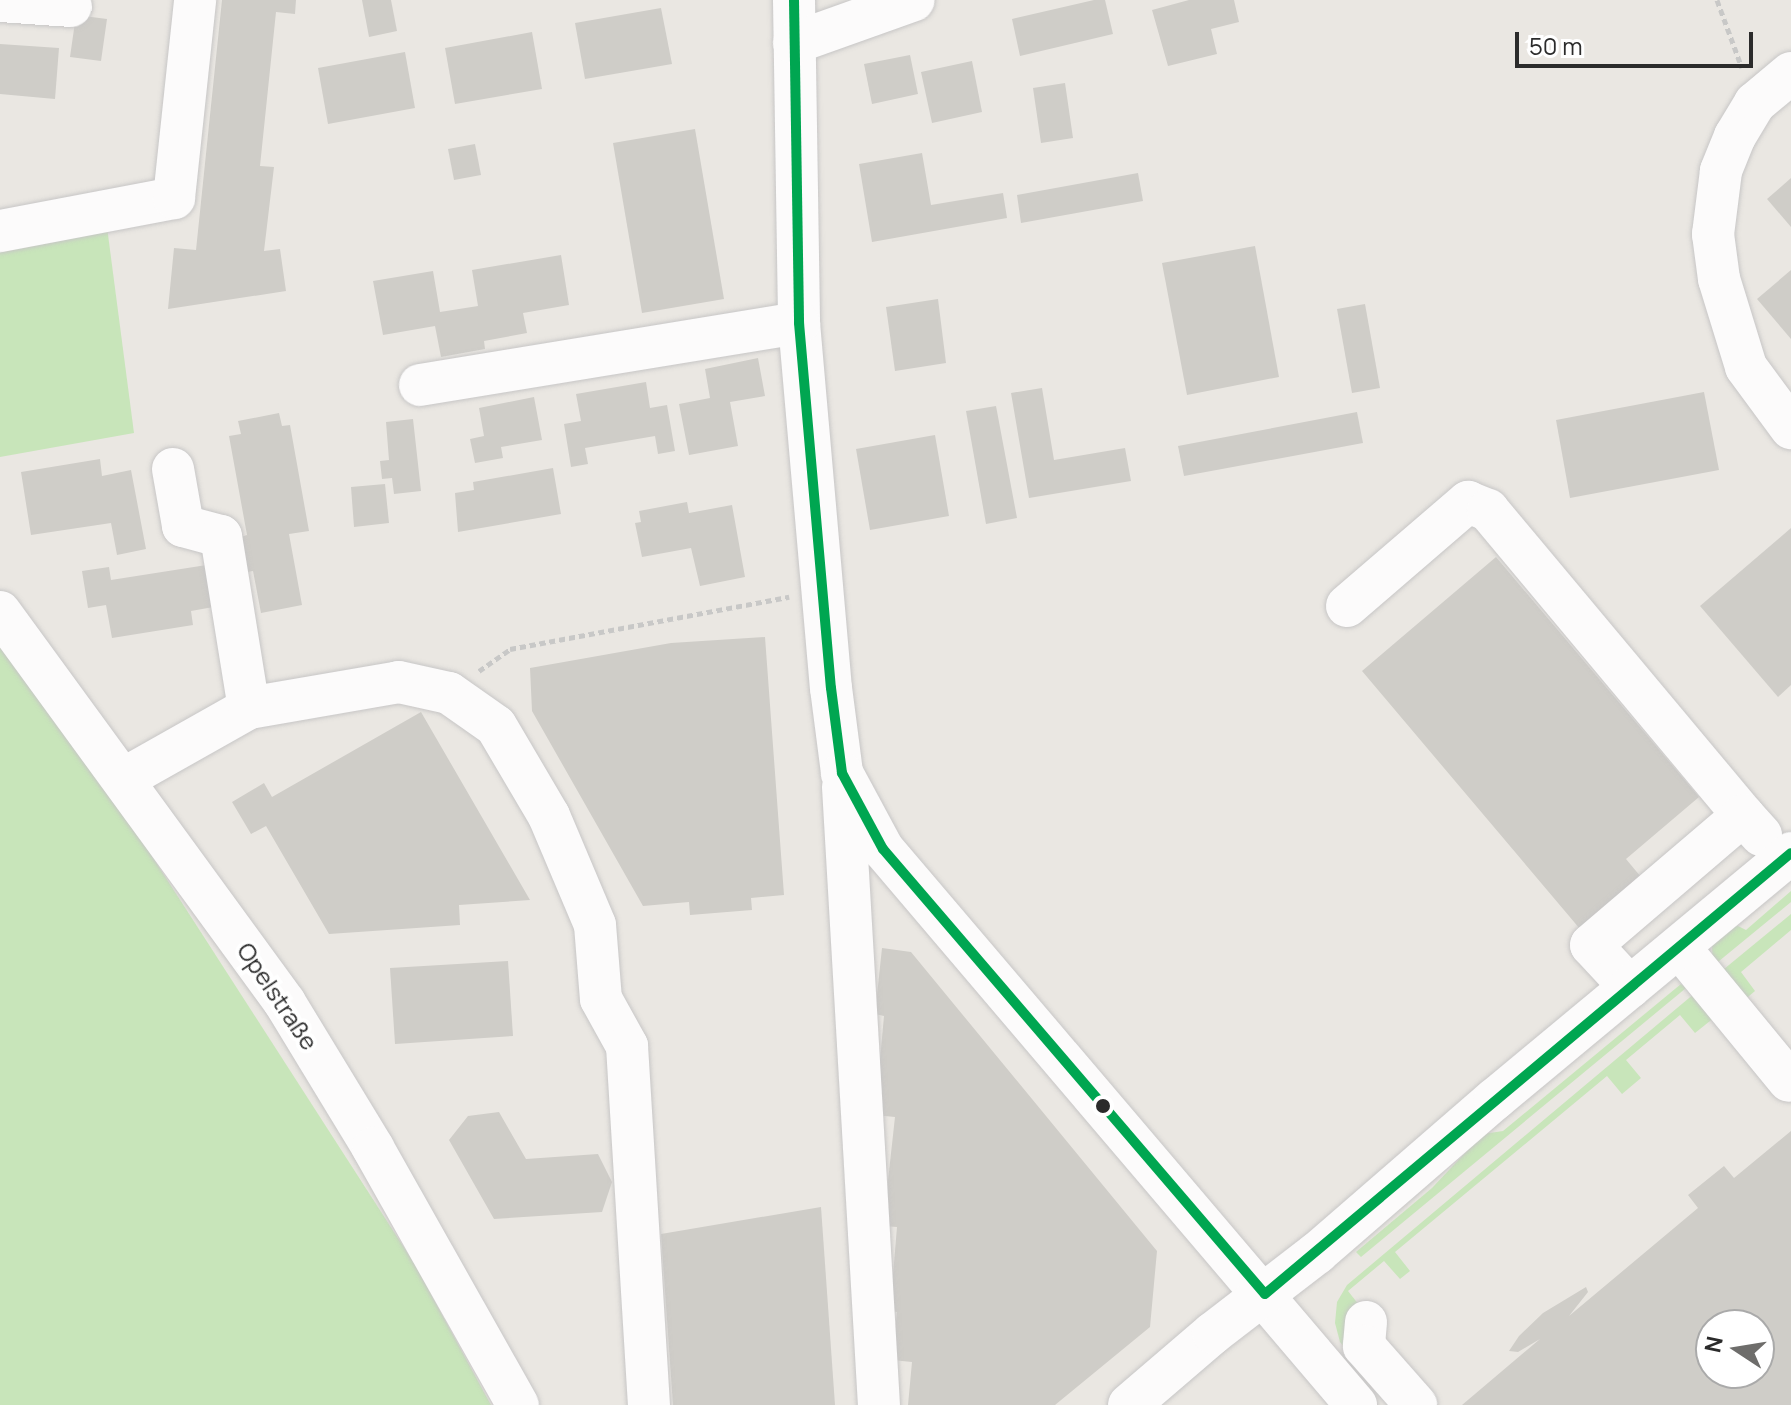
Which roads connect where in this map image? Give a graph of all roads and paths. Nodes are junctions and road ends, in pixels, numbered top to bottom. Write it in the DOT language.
graph roads {
  1 [pos="195,0"];
  2 [pos="794,0"];
  3 [pos="914,0"];
  4 [pos="1717,0"];
  5 [pos="0,1"];
  6 [pos="71,6"];
  7 [pos="794,43"];
  8 [pos="1791,73"];
  9 [pos="1755,103"];
  10 [pos="0,231"];
  11 [pos="799,323"];
  12 [pos="420,385"];
  13 [pos="1791,428"];
  14 [pos="173,469"];
  15 [pos="793,597"];
  16 [pos="1347,606"];
  17 [pos="0,612"];
  18 [pos="474,675"];
  19 [pos="249,708"];
  20 [pos="842,773"];
  21 [pos="125,778"];
  22 [pos="1743,815"];
  23 [pos="1787,856"];
  24 [pos="1679,947"];
  25 [pos="1630,987"];
  26 [pos="1789,1081"];
  27 [pos="1265,1294"];
  28 [pos="1366,1322"];
  29 [pos="518,1405"];
  30 [pos="649,1405"];
  31 [pos="879,1405"];
  32 [pos="1129,1405"];
  33 [pos="1356,1405"];
  34 [pos="1416,1405"];
  1 -- 10 [label="street"];
  2 -- 7 [label="street"];
  3 -- 7 [label="street"];
  4 -- 9 [label="path"];
  5 -- 6 [label="street"];
  7 -- 11 [label="street"];
  8 -- 9 [label="street"];
  9 -- 13 [label="street"];
  11 -- 12 [label="street"];
  11 -- 20 [label="street"];
  14 -- 19 [label="street"];
  15 -- 18 [label="path"];
  16 -- 22 [label="street"];
  17 -- 21 [label="street, Opelstraße"];
  19 -- 21 [label="street"];
  19 -- 30 [label="street"];
  20 -- 27 [label="street"];
  20 -- 31 [label="street"];
  21 -- 29 [label="street, Opelstraße"];
  22 -- 23 [label="street"];
  22 -- 25 [label="street"];
  23 -- 24 [label="street"];
  24 -- 25 [label="street"];
  24 -- 26 [label="street"];
  25 -- 27 [label="street"];
  27 -- 32 [label="street"];
  27 -- 33 [label="street"];
  28 -- 34 [label="street"];
}
